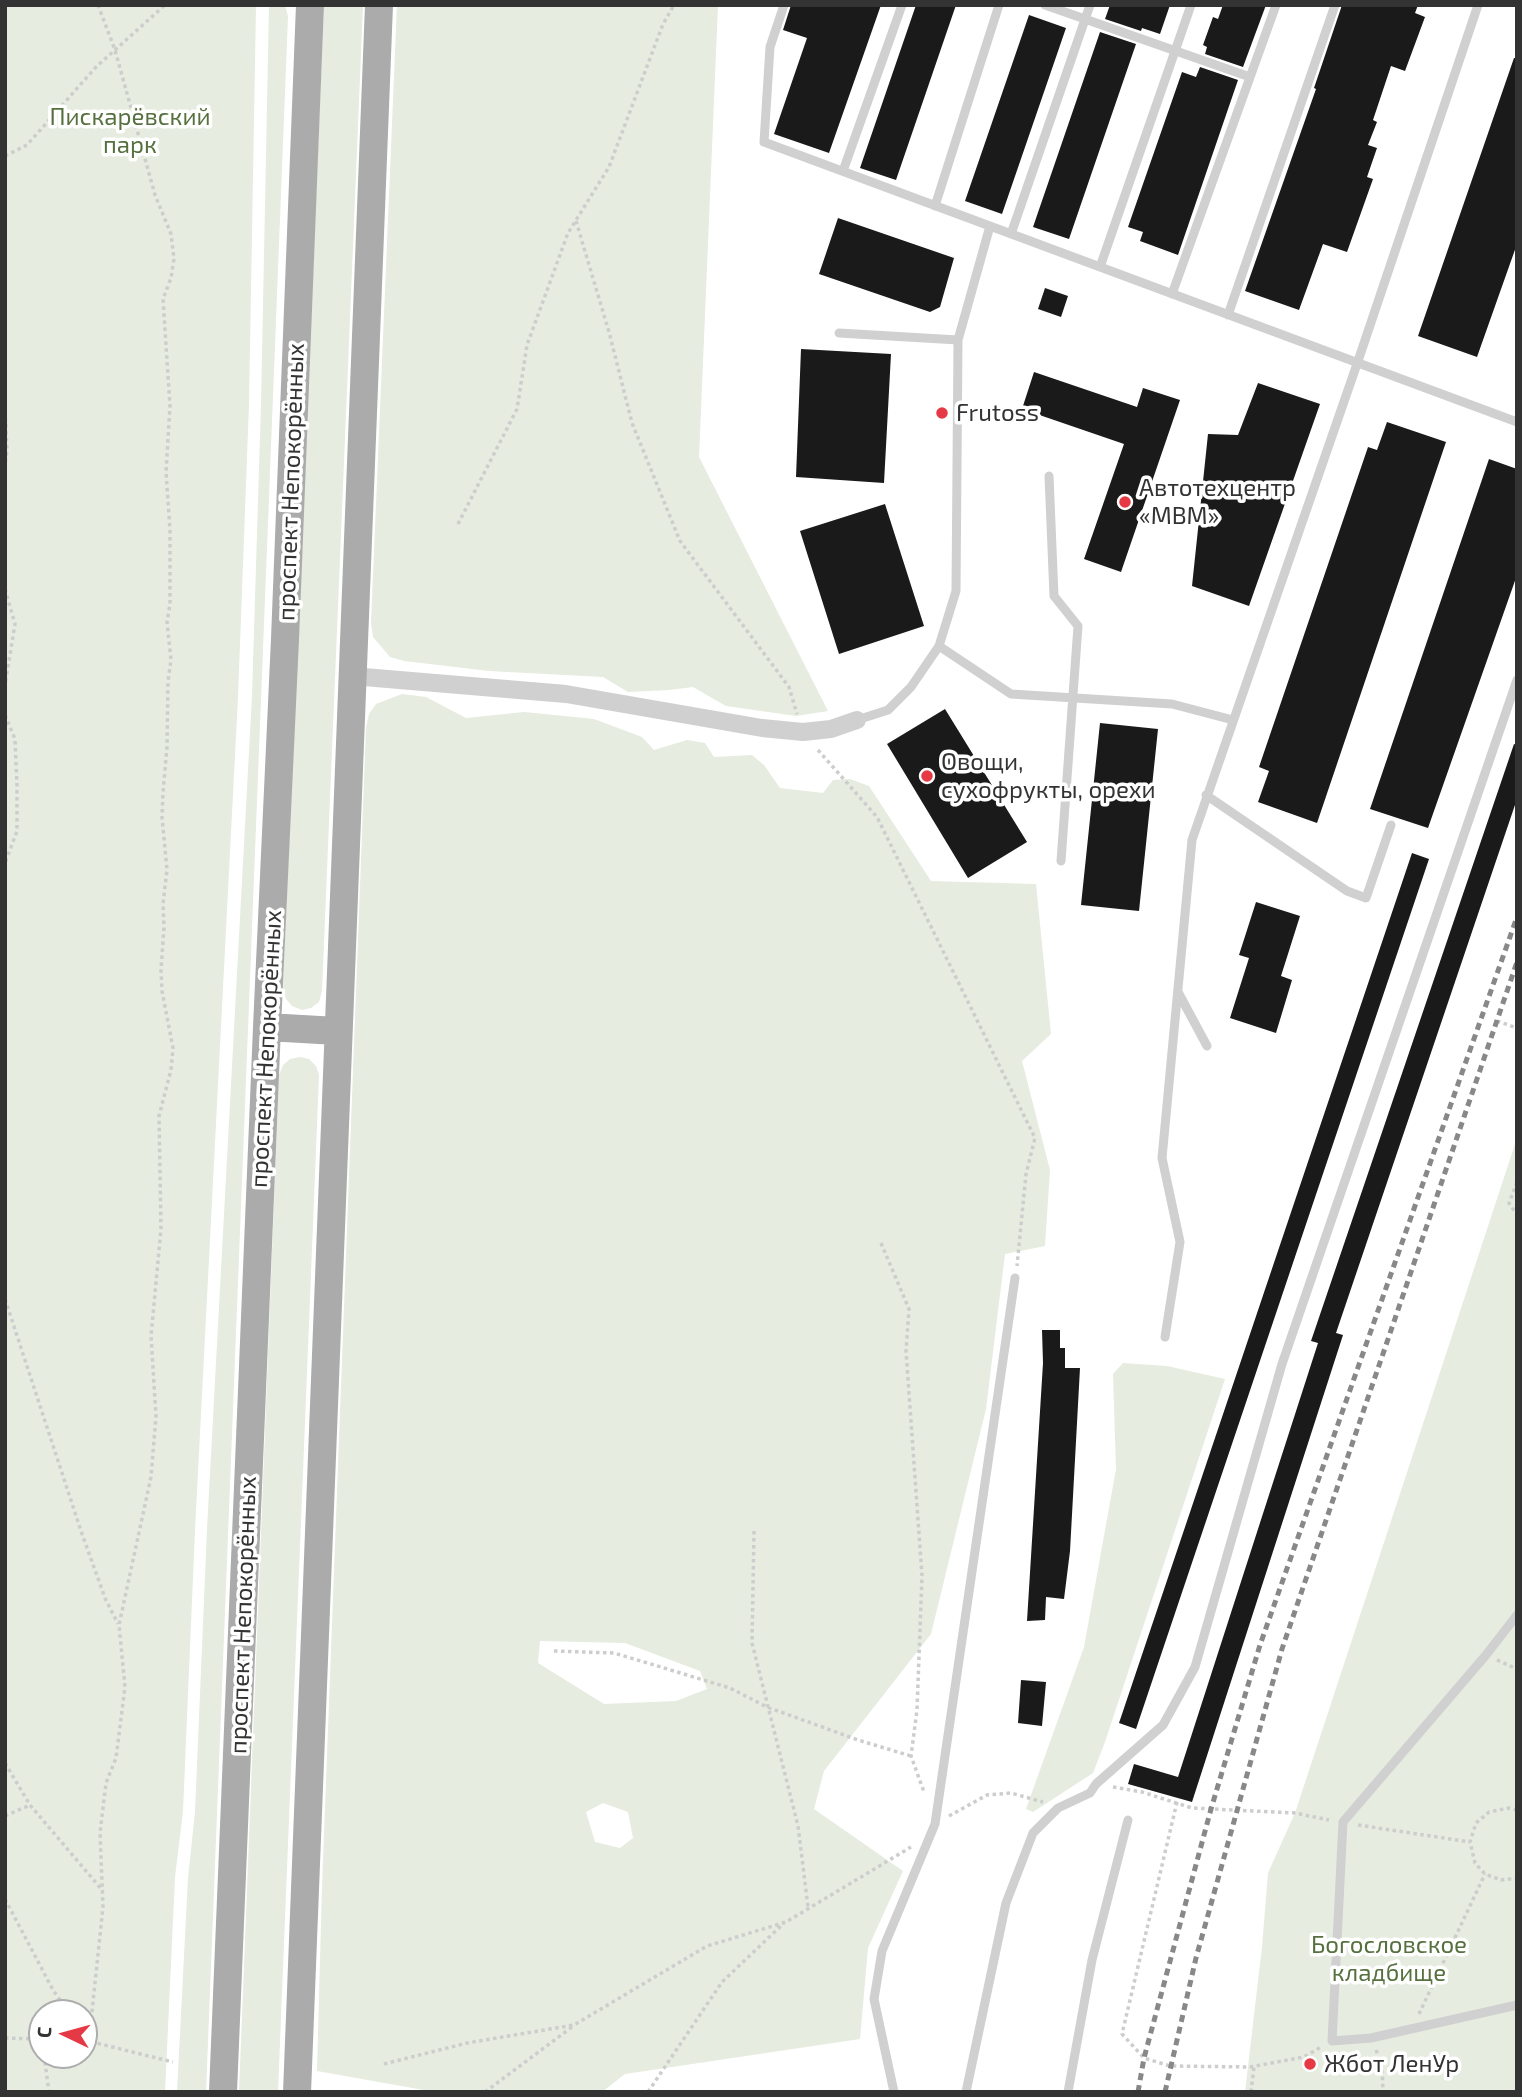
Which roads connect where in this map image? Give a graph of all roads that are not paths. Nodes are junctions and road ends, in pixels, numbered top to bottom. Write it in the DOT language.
graph roads {
  1 [pos="310,5"];
  2 [pos="379,5"];
  3 [pos="785,5"];
  4 [pos="902,5"];
  5 [pos="999,5"];
  6 [pos="1045,5"];
  7 [pos="1090,5"];
  8 [pos="1191,5"];
  9 [pos="1276,5"];
  10 [pos="1335,5"];
  11 [pos="1478,5"];
  12 [pos="1085,19"];
  13 [pos="1175,51"];
  14 [pos="1250,77"];
  15 [pos="844,171"];
  16 [pos="935,206"];
  17 [pos="990,226"];
  18 [pos="1010,234"];
  19 [pos="1100,267"];
  20 [pos="1172,294"];
  21 [pos="1228,315"];
  22 [pos="839,333"];
  23 [pos="958,340"];
  24 [pos="1357,364"];
  25 [pos="1517,422"];
  26 [pos="1049,476"];
  27 [pos="939,646"];
  28 [pos="352,676"];
  29 [pos="1517,680"];
  30 [pos="1073,698"];
  31 [pos="857,720"];
  32 [pos="1233,720"];
  33 [pos="1206,795"];
  34 [pos="1391,825"];
  35 [pos="1061,861"];
  36 [pos="1177,991"];
  37 [pos="267,1027"];
  38 [pos="337,1031"];
  39 [pos="1206,1046"];
  40 [pos="1016,1278"];
  41 [pos="1165,1337"];
  42 [pos="1517,1615"];
  43 [pos="1128,1820"];
  44 [pos="1517,2005"];
  45 [pos="223,2092"];
  46 [pos="297,2092"];
  47 [pos="894,2092"];
  48 [pos="966,2092"];
  49 [pos="1068,2092"];
  1 -- 37 [label="main road, проспект Непокорённых"];
  2 -- 28 [label="main road"];
  3 -- 15 [label="lane"];
  4 -- 15 [label="lane"];
  5 -- 16 [label="lane"];
  6 -- 12 [label="lane"];
  7 -- 12 [label="lane"];
  8 -- 13 [label="lane"];
  9 -- 14 [label="lane"];
  10 -- 21 [label="lane"];
  11 -- 24 [label="lane"];
  12 -- 13 [label="lane"];
  12 -- 18 [label="lane"];
  13 -- 14 [label="lane"];
  13 -- 19 [label="lane"];
  14 -- 20 [label="lane"];
  15 -- 16 [label="lane"];
  16 -- 17 [label="lane"];
  17 -- 18 [label="lane"];
  17 -- 23 [label="lane"];
  18 -- 19 [label="lane"];
  19 -- 20 [label="lane"];
  20 -- 21 [label="lane"];
  21 -- 24 [label="lane"];
  22 -- 23 [label="lane"];
  23 -- 27 [label="lane"];
  24 -- 25 [label="lane"];
  24 -- 32 [label="lane"];
  26 -- 30 [label="lane"];
  27 -- 30 [label="lane"];
  27 -- 31 [label="lane"];
  28 -- 31 [label="street"];
  28 -- 38 [label="main road"];
  29 -- 48 [label="lane"];
  30 -- 32 [label="lane"];
  30 -- 35 [label="lane"];
  32 -- 33 [label="lane"];
  33 -- 34 [label="lane"];
  33 -- 36 [label="lane"];
  36 -- 39 [label="lane"];
  36 -- 41 [label="lane"];
  37 -- 38 [label="main road"];
  37 -- 45 [label="main road, проспект Непокорённых"];
  38 -- 46 [label="main road"];
  40 -- 47 [label="lane"];
  42 -- 44 [label="lane"];
  43 -- 49 [label="lane"];
}
